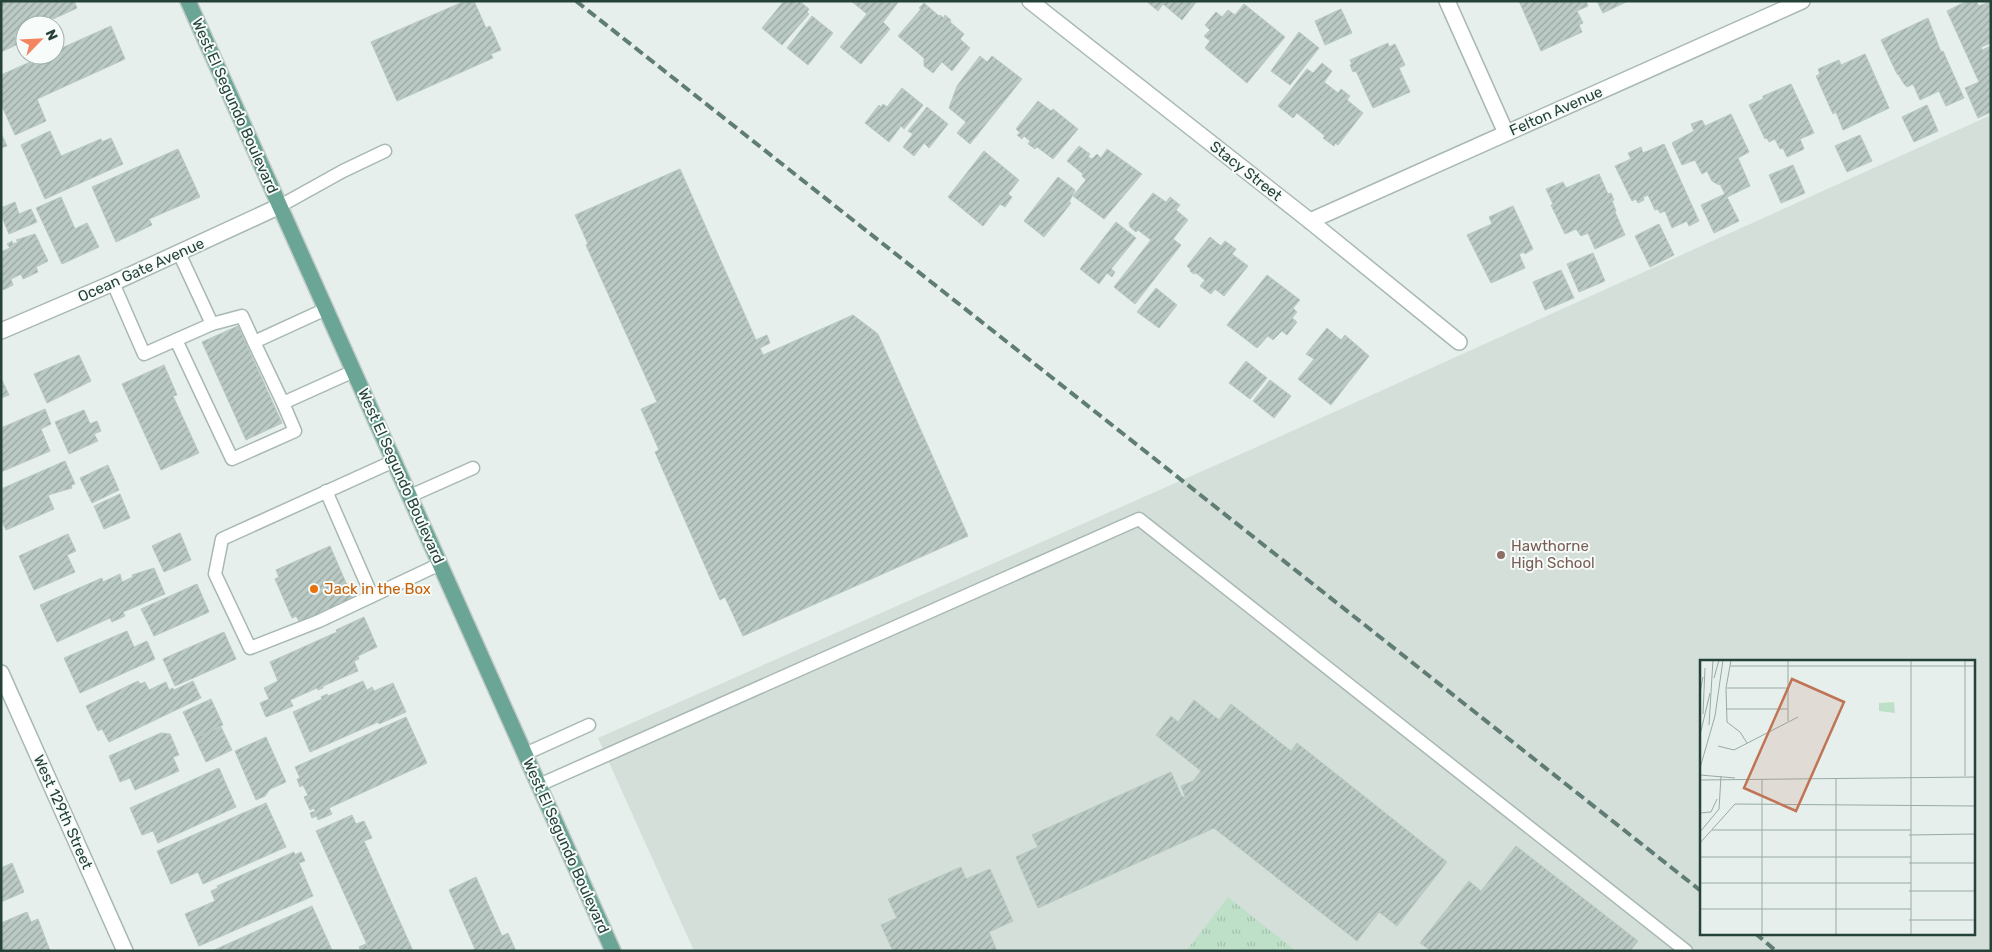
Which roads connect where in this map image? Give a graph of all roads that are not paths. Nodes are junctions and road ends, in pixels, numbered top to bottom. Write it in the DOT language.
graph roads {
  1 [pos="188,1"];
  2 [pos="1030,1"];
  3 [pos="1447,1"];
  4 [pos="1802,1"];
  5 [pos="1506,133"];
  6 [pos="386,151"];
  7 [pos="280,206"];
  8 [pos="1310,221"];
  9 [pos="179,253"];
  10 [pos="113,283"];
  11 [pos="326,308"];
  12 [pos="212,324"];
  13 [pos="1,331"];
  14 [pos="176,340"];
  15 [pos="254,342"];
  16 [pos="1459,342"];
  17 [pos="354,371"];
  18 [pos="283,403"];
  19 [pos="394,461"];
  20 [pos="473,468"];
  21 [pos="326,491"];
  22 [pos="410,496"];
  23 [pos="440,564"];
  24 [pos="372,596"];
  25 [pos="1,673"];
  26 [pos="589,725"];
  27 [pos="525,754"];
  28 [pos="539,785"];
  29 [pos="125,951"];
  30 [pos="613,951"];
  31 [pos="1686,951"];
  1 -- 7 [label="main road, West El Segundo Boulevard"];
  2 -- 8 [label="street, Stacy Street"];
  3 -- 5 [label="street"];
  4 -- 5 [label="street, Felton Avenue"];
  5 -- 8 [label="street, Felton Avenue"];
  6 -- 7 [label="lane"];
  7 -- 9 [label="street, Ocean Gate Avenue"];
  7 -- 11 [label="main road, West El Segundo Boulevard"];
  8 -- 16 [label="street, Stacy Street"];
  9 -- 10 [label="street, Ocean Gate Avenue"];
  9 -- 12 [label="lane"];
  10 -- 13 [label="street, Ocean Gate Avenue"];
  10 -- 14 [label="lane"];
  11 -- 15 [label="lane"];
  11 -- 17 [label="main road, West El Segundo Boulevard"];
  12 -- 14 [label="lane"];
  12 -- 15 [label="lane"];
  14 -- 18 [label="lane"];
  15 -- 18 [label="lane"];
  17 -- 18 [label="lane"];
  17 -- 19 [label="main road, West El Segundo Boulevard"];
  19 -- 21 [label="lane"];
  19 -- 22 [label="main road, West El Segundo Boulevard"];
  20 -- 22 [label="lane"];
  21 -- 24 [label="lane"];
  21 -- 24 [label="lane"];
  22 -- 23 [label="main road, West El Segundo Boulevard"];
  23 -- 24 [label="lane"];
  23 -- 27 [label="main road, West El Segundo Boulevard"];
  25 -- 29 [label="street, West 129th Street"];
  26 -- 27 [label="lane"];
  27 -- 28 [label="main road, West El Segundo Boulevard"];
  28 -- 30 [label="main road, West El Segundo Boulevard"];
  28 -- 31 [label="lane"];
}
